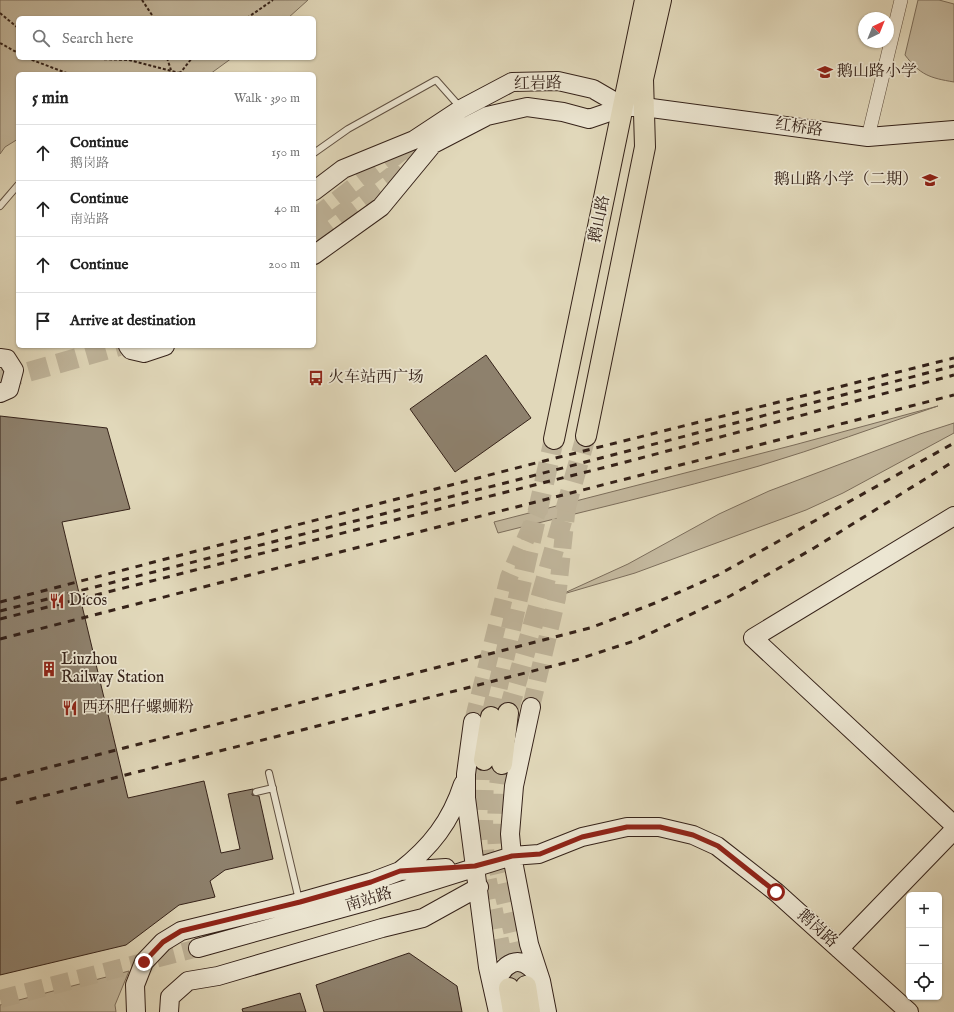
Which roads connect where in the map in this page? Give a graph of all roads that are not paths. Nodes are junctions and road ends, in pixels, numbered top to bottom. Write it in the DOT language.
graph roads {
  1 [pos="645,0"];
  2 [pos="661,0"];
  3 [pos="900,0"];
  4 [pos="624,107"];
  5 [pos="644,107"];
  6 [pos="467,116"];
  7 [pos="954,130"];
  8 [pos="868,138"];
  9 [pos="316,152"];
  10 [pos="16,187"];
  11 [pos="316,189"];
  12 [pos="0,206"];
  13 [pos="316,254"];
  14 [pos="130,348"];
  15 [pos="159,348"];
  16 [pos="0,358"];
  17 [pos="0,393"];
  18 [pos="586,436"];
  19 [pos="554,439"];
  20 [pos="954,516"];
  21 [pos="531,707"];
  22 [pos="491,717"];
  23 [pos="493,762"];
  24 [pos="269,774"];
  25 [pos="466,774"];
  26 [pos="273,788"];
  27 [pos="256,792"];
  28 [pos="954,825"];
  29 [pos="954,830"];
  30 [pos="540,854"];
  31 [pos="512,856"];
  32 [pos="475,866"];
  33 [pos="400,871"];
  34 [pos="479,887"];
  35 [pos="300,902"];
  36 [pos="198,948"];
  37 [pos="839,950"];
  38 [pos="517,986"];
  39 [pos="136,1012"];
  40 [pos="169,1012"];
  41 [pos="498,1012"];
  42 [pos="513,1012"];
  43 [pos="530,1012"];
  44 [pos="546,1012"];
  45 [pos="909,1012"];
  1 -- 4 [label="main road, 鹅山路"];
  2 -- 5 [label="main road, 鹅山路"];
  3 -- 8 [label="street"];
  4 -- 5 [label="street, 红岩路"];
  4 -- 6 [label="street, 红岩路"];
  4 -- 6 [label="street, 红岩路"];
  4 -- 19 [label="main road, 鹅山路"];
  5 -- 8 [label="street, 红桥路"];
  5 -- 18 [label="main road, 鹅山路"];
  6 -- 9 [label="lane"];
  6 -- 11 [label="street, 红岩路"];
  6 -- 13 [label="street, 红岩路"];
  7 -- 8 [label="street, 红桥路"];
  10 -- 12 [label="lane"];
  14 -- 15 [label="street"];
  16 -- 17 [label="street"];
  20 -- 28 [label="street"];
  21 -- 31 [label="street"];
  22 -- 23 [label="main road"];
  22 -- 25 [label="street"];
  24 -- 26 [label="lane"];
  25 -- 32 [label="street"];
  25 -- 33 [label="street"];
  26 -- 27 [label="lane"];
  26 -- 35 [label="lane"];
  29 -- 37 [label="street"];
  30 -- 31 [label="street, 南站路"];
  30 -- 37 [label="street, 鹅岗路"];
  31 -- 32 [label="street, 南站路"];
  31 -- 38 [label="street"];
  32 -- 33 [label="street"];
  32 -- 34 [label="street"];
  32 -- 36 [label="street, 南站路"];
  33 -- 35 [label="street"];
  34 -- 38 [label="street"];
  34 -- 40 [label="street"];
  35 -- 39 [label="street"];
  37 -- 45 [label="street, 鹅岗路"];
  38 -- 41 [label="street"];
  38 -- 42 [label="main road"];
  38 -- 43 [label="main road"];
  38 -- 44 [label="street"];
}
